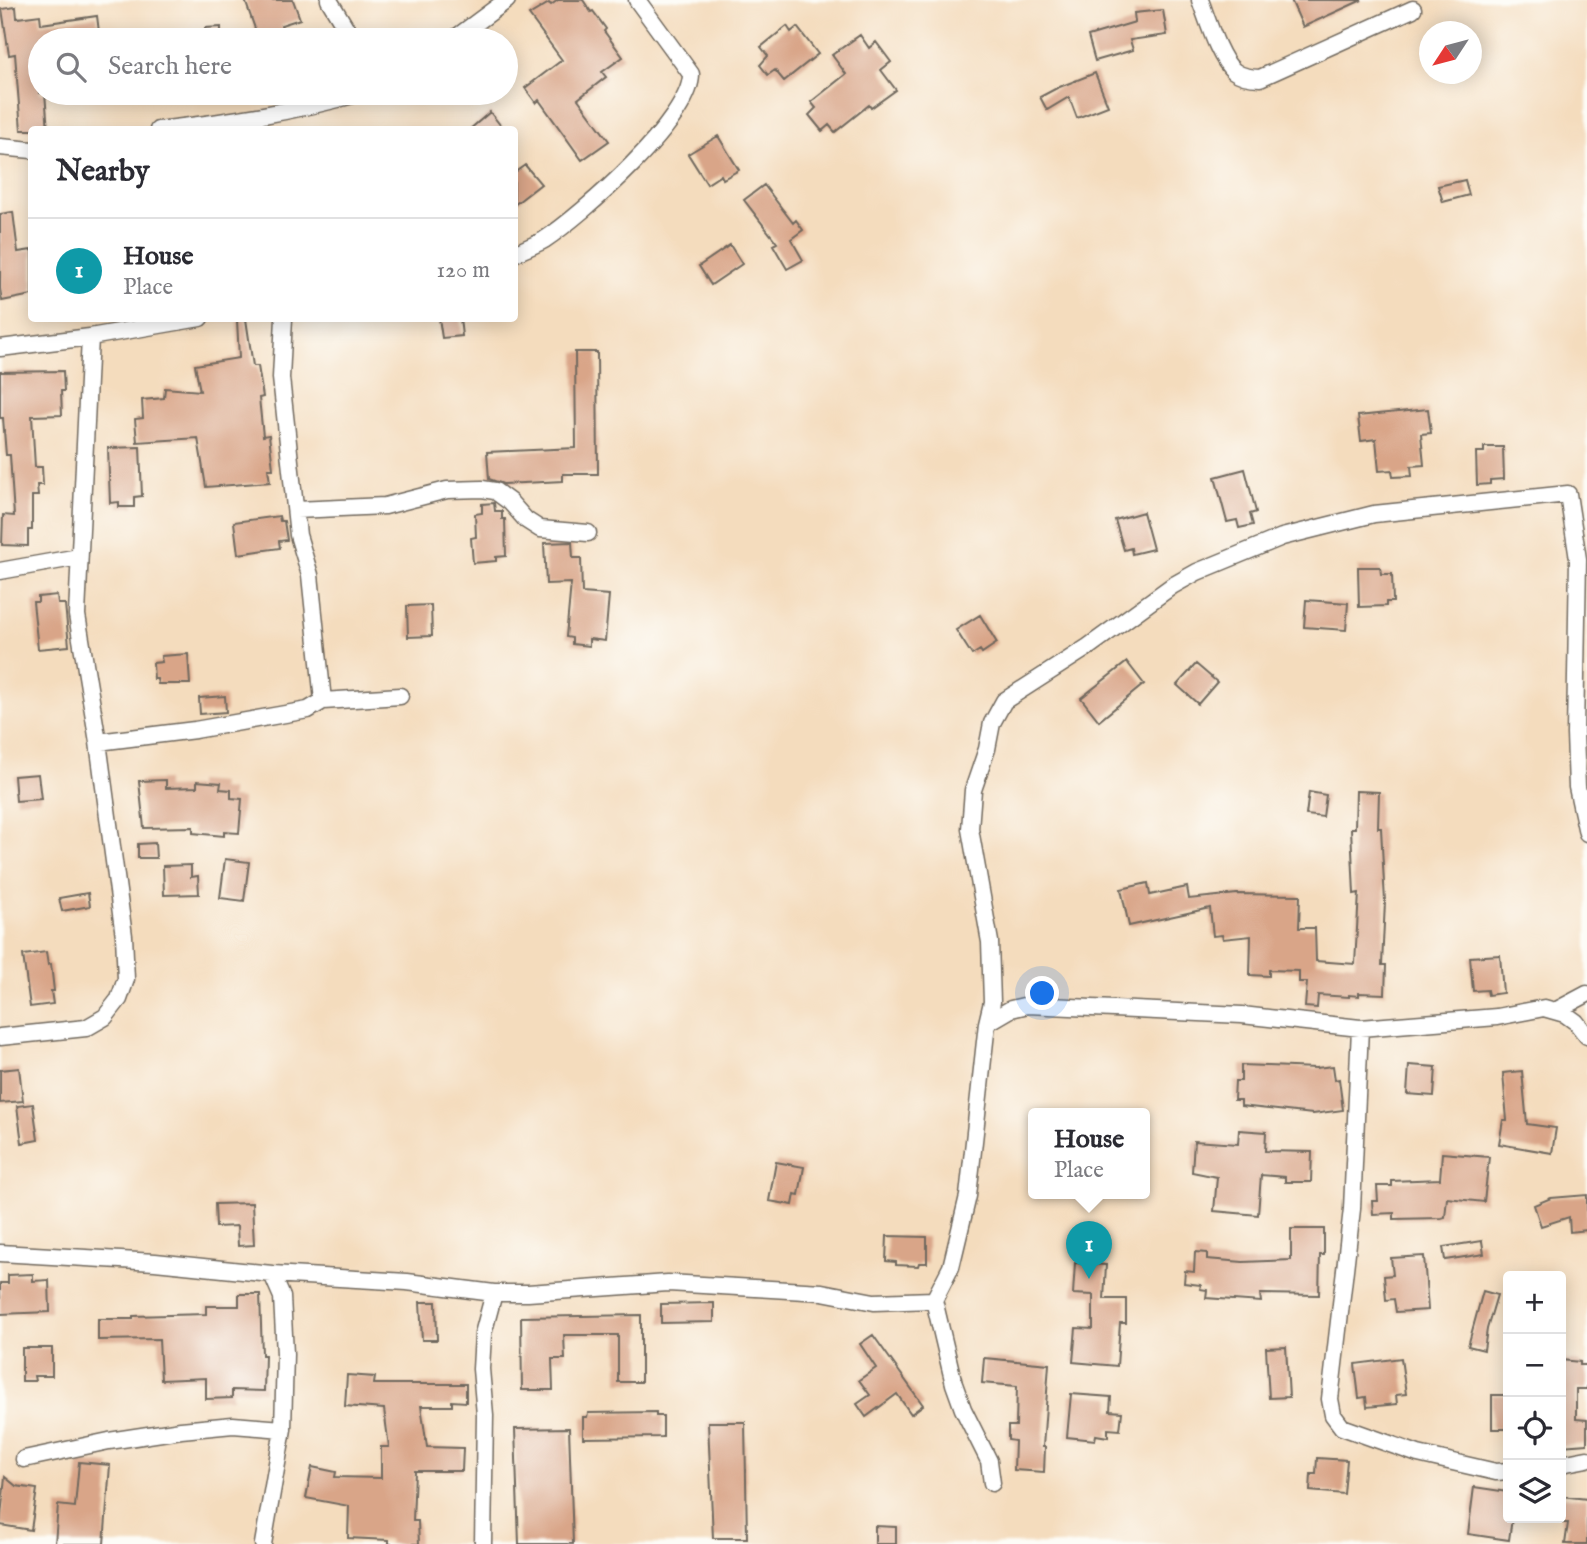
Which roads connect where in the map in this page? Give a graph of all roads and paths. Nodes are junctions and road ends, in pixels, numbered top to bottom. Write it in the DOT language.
graph roads {
  1 [pos="329,0"];
  2 [pos="507,0"];
  3 [pos="637,0"];
  4 [pos="1200,0"];
  5 [pos="1413,9"];
  6 [pos="346,28"];
  7 [pos="469,28"];
  8 [pos="307,105"];
  9 [pos="183,126"];
  10 [pos="0,147"];
  11 [pos="28,150"];
  12 [pos="518,252"];
  13 [pos="177,322"];
  14 [pos="285,322"];
  15 [pos="90,337"];
  16 [pos="0,348"];
  17 [pos="296,510"];
  18 [pos="588,533"];
  19 [pos="79,557"];
  20 [pos="0,571"];
  21 [pos="400,696"];
  22 [pos="323,701"];
  23 [pos="98,743"];
  24 [pos="1587,833"];
  25 [pos="1587,994"];
  26 [pos="1557,1010"];
  27 [pos="987,1023"];
  28 [pos="1360,1028"];
  29 [pos="1587,1036"];
  30 [pos="0,1037"];
  31 [pos="0,1253"];
  32 [pos="272,1273"];
  33 [pos="494,1293"];
  34 [pos="934,1300"];
  35 [pos="283,1429"];
  36 [pos="24,1459"];
  37 [pos="1587,1459"];
  38 [pos="1566,1463"];
  39 [pos="1503,1471"];
  40 [pos="992,1483"];
  41 [pos="262,1544"];
  42 [pos="483,1544"];
  1 -- 6 [label="street"];
  2 -- 7 [label="street"];
  3 -- 12 [label="street"];
  4 -- 5 [label="street"];
  8 -- 9 [label="street"];
  10 -- 11 [label="street"];
  13 -- 15 [label="street"];
  14 -- 17 [label="street"];
  15 -- 16 [label="street"];
  15 -- 19 [label="street"];
  17 -- 18 [label="street"];
  17 -- 22 [label="street"];
  19 -- 20 [label="street"];
  19 -- 23 [label="street"];
  21 -- 22 [label="street"];
  22 -- 23 [label="street"];
  23 -- 30 [label="street"];
  24 -- 27 [label="street"];
  25 -- 26 [label="street"];
  26 -- 28 [label="street"];
  26 -- 29 [label="street"];
  27 -- 28 [label="street"];
  27 -- 34 [label="street"];
  28 -- 39 [label="street"];
  31 -- 32 [label="street"];
  32 -- 33 [label="street"];
  32 -- 35 [label="street"];
  33 -- 34 [label="street"];
  33 -- 42 [label="street"];
  34 -- 40 [label="street"];
  35 -- 36 [label="street"];
  35 -- 41 [label="street"];
  37 -- 38 [label="street"];
}
